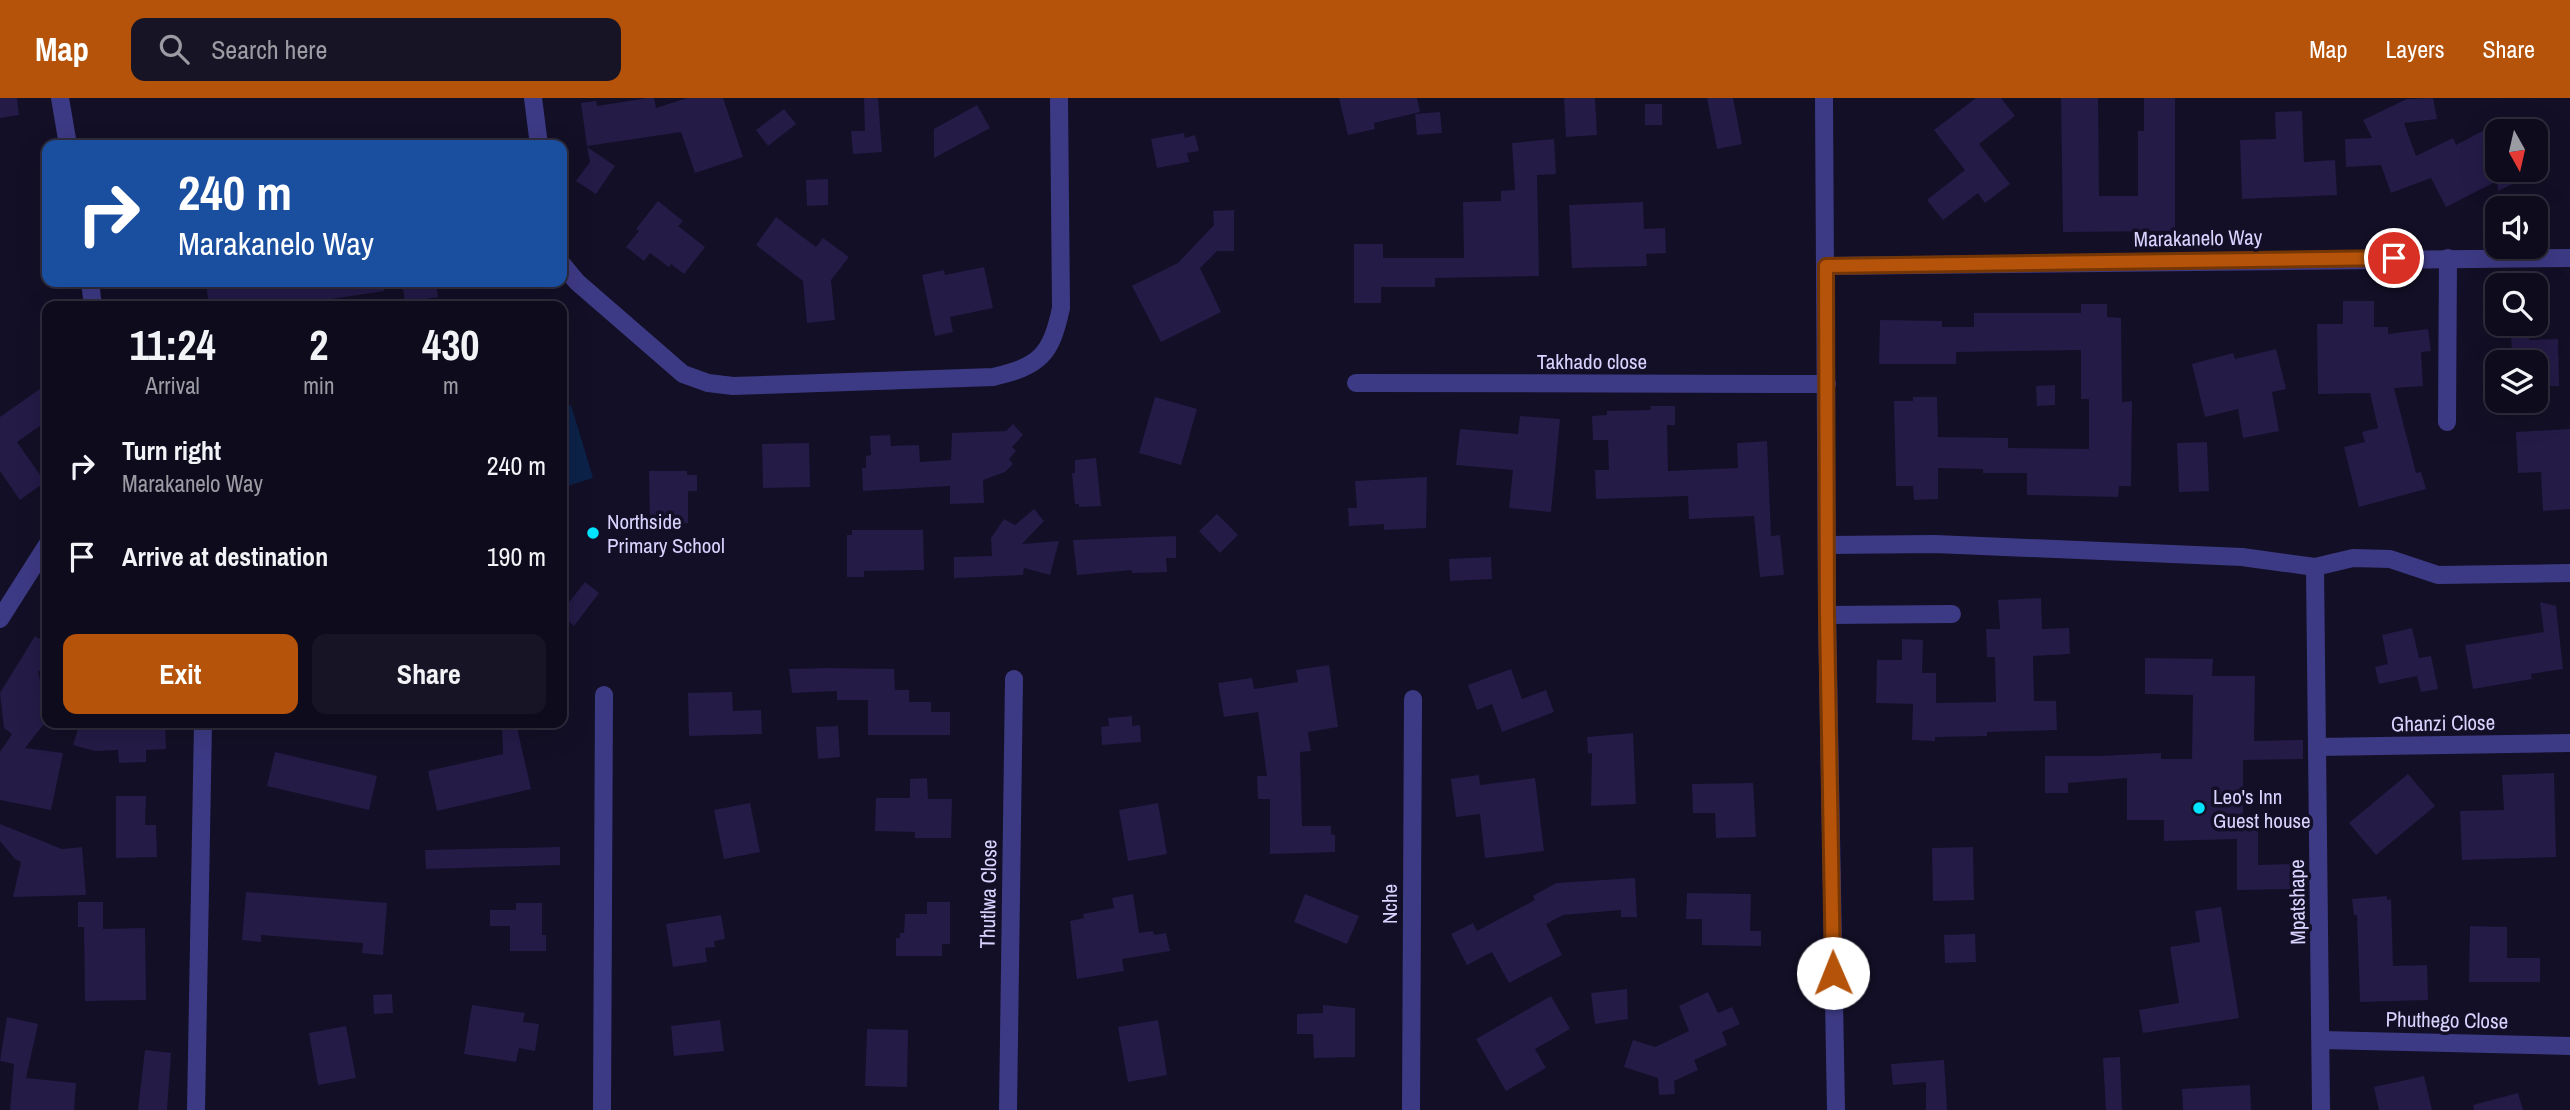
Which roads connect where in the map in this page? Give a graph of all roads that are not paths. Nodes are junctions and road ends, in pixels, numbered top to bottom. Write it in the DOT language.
graph roads {
  1 [pos="60,98"];
  2 [pos="533,98"];
  3 [pos="1059,98"];
  4 [pos="1824,98"];
  5 [pos="67,140"];
  6 [pos="539,140"];
  7 [pos="2448,257"];
  8 [pos="2570,258"];
  9 [pos="1826,266"];
  10 [pos="567,270"];
  11 [pos="1356,383"];
  12 [pos="1827,384"];
  13 [pos="2447,422"];
  14 [pos="1828,545"];
  15 [pos="42,553"];
  16 [pos="2315,567"];
  17 [pos="2570,573"];
  18 [pos="1952,614"];
  19 [pos="1827,615"];
  20 [pos="0,619"];
  21 [pos="1014,679"];
  22 [pos="604,695"];
  23 [pos="1413,699"];
  24 [pos="203,728"];
  25 [pos="2570,743"];
  26 [pos="2317,747"];
  27 [pos="2322,1040"];
  28 [pos="2570,1046"];
  29 [pos="196,1110"];
  30 [pos="603,1110"];
  31 [pos="1008,1110"];
  32 [pos="1411,1110"];
  33 [pos="1836,1110"];
  34 [pos="2321,1110"];
  1 -- 5 [label="street"];
  2 -- 6 [label="street"];
  3 -- 10 [label="street"];
  4 -- 9 [label="street"];
  7 -- 8 [label="street, Marakanelo Way"];
  7 -- 9 [label="street, Marakanelo Way"];
  7 -- 13 [label="street"];
  9 -- 12 [label="street"];
  11 -- 12 [label="street, Takhado close"];
  12 -- 14 [label="street"];
  14 -- 16 [label="street"];
  14 -- 19 [label="street"];
  15 -- 20 [label="street"];
  16 -- 17 [label="street"];
  16 -- 26 [label="street, Mpatshape"];
  18 -- 19 [label="street"];
  19 -- 33 [label="street"];
  21 -- 31 [label="street, Thutlwa Close"];
  22 -- 30 [label="street"];
  23 -- 32 [label="street, Nche"];
  24 -- 29 [label="street"];
  25 -- 26 [label="street, Ghanzi Close"];
  26 -- 27 [label="street, Mpatshape"];
  27 -- 28 [label="street, Phuthego Close"];
  27 -- 34 [label="street, Mpatshape"];
}
